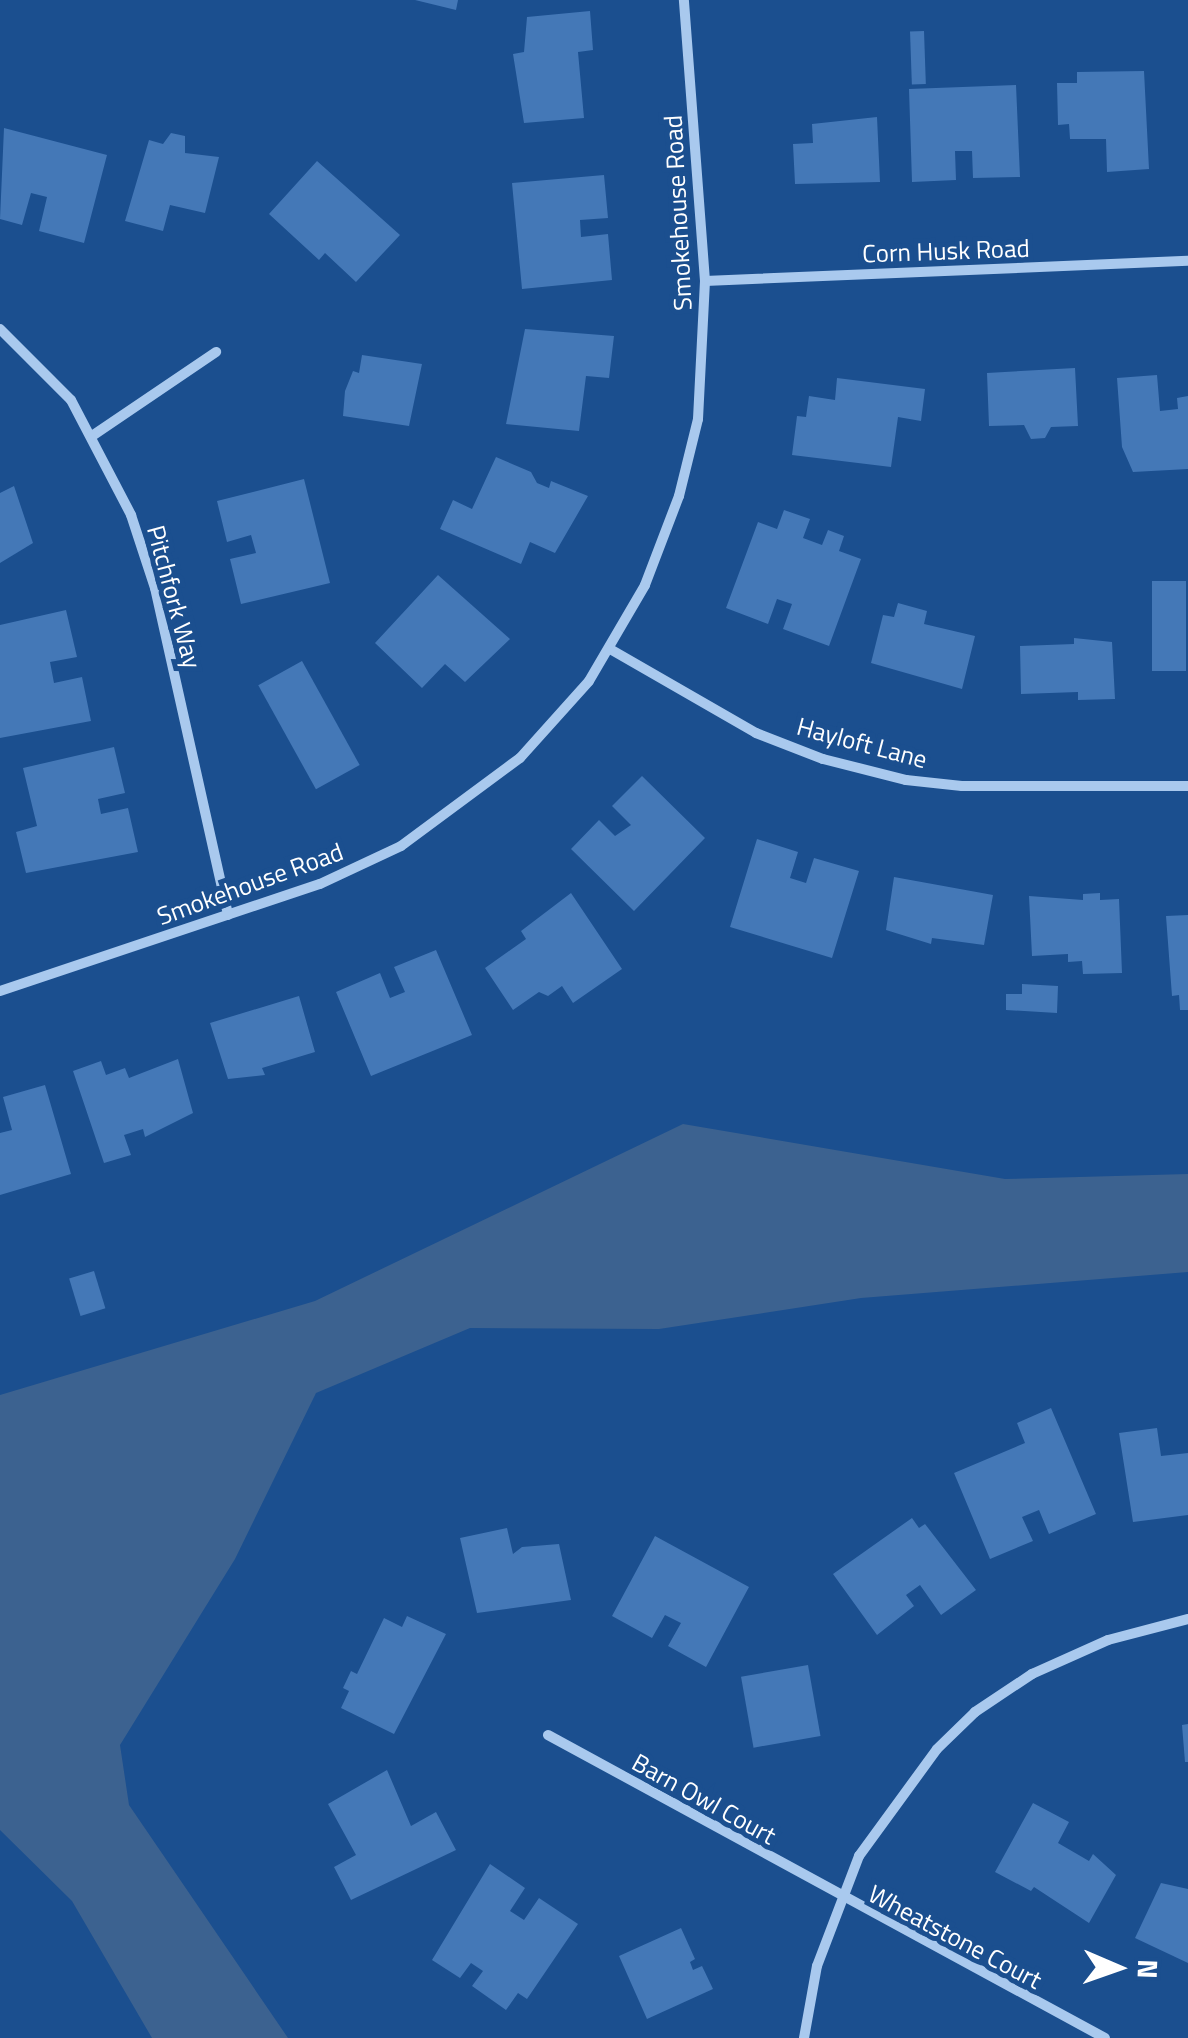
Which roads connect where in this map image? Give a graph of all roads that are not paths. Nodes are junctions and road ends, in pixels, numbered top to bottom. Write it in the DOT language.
graph roads {
  1 [pos="684,0"];
  2 [pos="1188,261"];
  3 [pos="705,281"];
  4 [pos="0,328"];
  5 [pos="216,352"];
  6 [pos="92,436"];
  7 [pos="610,648"];
  8 [pos="1188,786"];
  9 [pos="228,915"];
  10 [pos="0,992"];
  11 [pos="1188,1620"];
  12 [pos="548,1736"];
  13 [pos="840,1898"];
  14 [pos="804,2038"];
  15 [pos="1106,2038"];
  1 -- 3 [label="street, Smokehouse Road"];
  2 -- 3 [label="street, Corn Husk Road"];
  3 -- 7 [label="street, Smokehouse Road"];
  4 -- 6 [label="street, Pitchfork Way"];
  5 -- 6 [label="street"];
  6 -- 9 [label="street, Pitchfork Way"];
  7 -- 8 [label="street, Hayloft Lane"];
  7 -- 9 [label="street, Smokehouse Road"];
  9 -- 10 [label="street, Smokehouse Road"];
  11 -- 13 [label="street"];
  12 -- 13 [label="street, Barn Owl Court"];
  13 -- 14 [label="street"];
  13 -- 15 [label="street, Wheatstone Court"];
}
